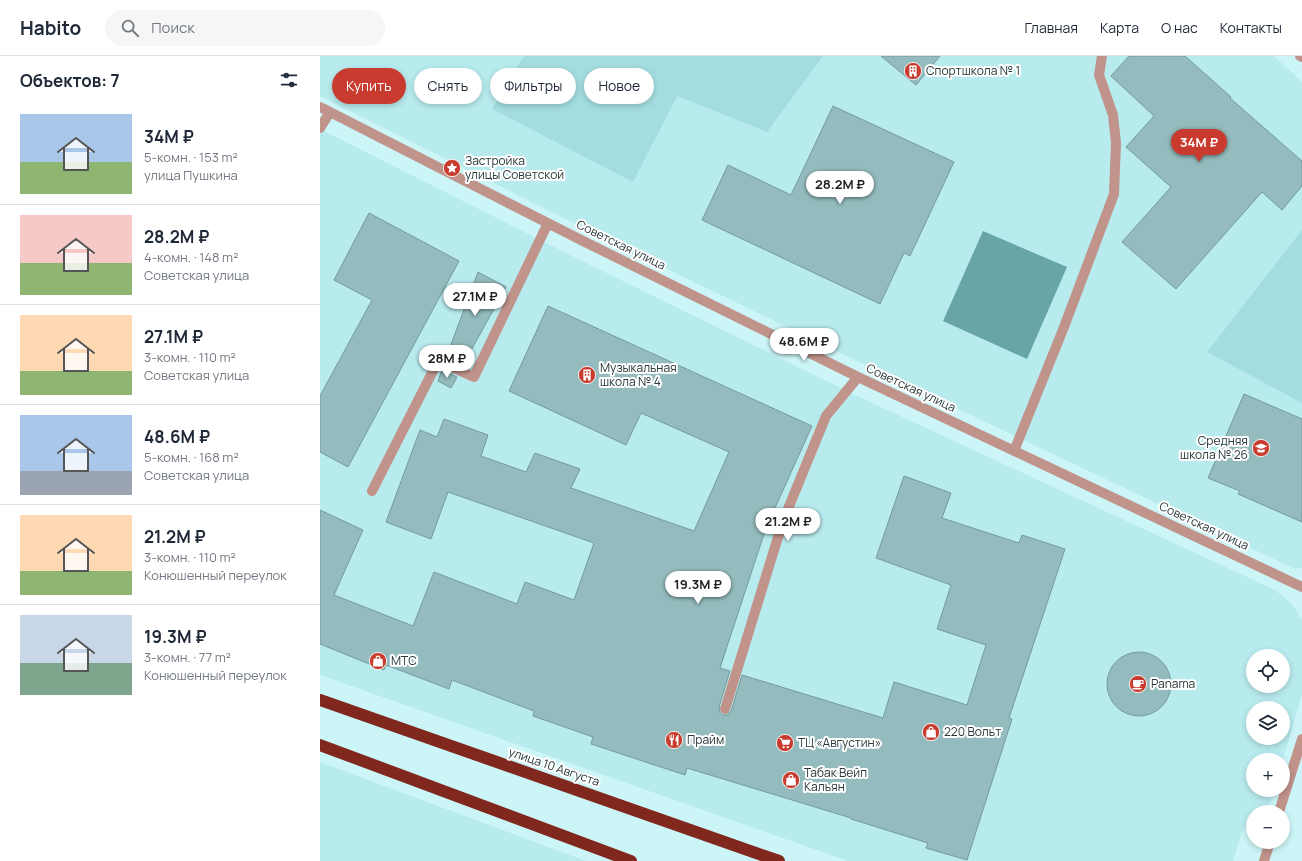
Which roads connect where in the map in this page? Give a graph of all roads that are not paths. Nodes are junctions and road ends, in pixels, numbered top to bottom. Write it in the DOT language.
graph roads {
  1 [pos="1102,56"];
  2 [pos="320,107"];
  3 [pos="330,112"];
  4 [pos="320,128"];
  5 [pos="548,223"];
  6 [pos="858,377"];
  7 [pos="1014,451"];
  8 [pos="372,491"];
  9 [pos="1302,587"];
  10 [pos="320,700"];
  11 [pos="725,709"];
  12 [pos="1302,739"];
  13 [pos="320,745"];
  14 [pos="1281,805"];
  15 [pos="1268,849"];
  16 [pos="630,861"];
  17 [pos="779,861"];
  18 [pos="1264,861"];
  1 -- 7 [label="street"];
  2 -- 3 [label="street, Советская улица"];
  3 -- 4 [label="street"];
  3 -- 5 [label="street, Советская улица"];
  5 -- 6 [label="street, Советская улица"];
  5 -- 8 [label="street"];
  6 -- 7 [label="street, Советская улица"];
  6 -- 11 [label="street"];
  7 -- 9 [label="street, Советская улица"];
  10 -- 17 [label="highway, улица 10 Августа"];
  12 -- 14 [label="street"];
  13 -- 16 [label="highway"];
  15 -- 18 [label="street"];
}
